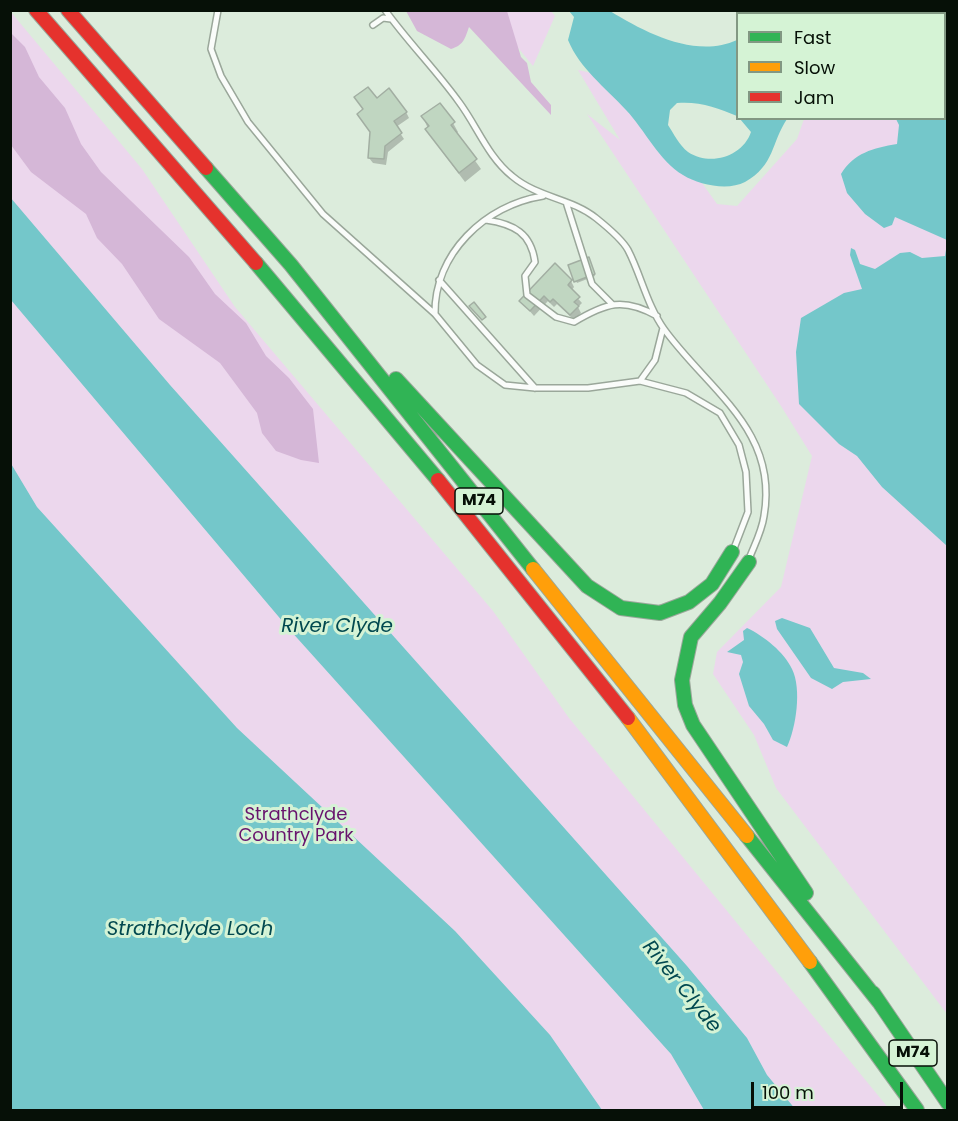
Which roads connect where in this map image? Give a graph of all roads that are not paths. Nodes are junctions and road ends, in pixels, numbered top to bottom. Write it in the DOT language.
graph roads {
  1 [pos="36,10"];
  2 [pos="68,10"];
  3 [pos="218,10"];
  4 [pos="385,10"];
  5 [pos="391,19"];
  6 [pos="372,25"];
  7 [pos="543,196"];
  8 [pos="566,202"];
  9 [pos="486,220"];
  10 [pos="291,265"];
  11 [pos="439,280"];
  12 [pos="612,304"];
  13 [pos="435,314"];
  14 [pos="658,317"];
  15 [pos="663,328"];
  16 [pos="640,381"];
  17 [pos="535,388"];
  18 [pos="732,552"];
  19 [pos="749,562"];
  20 [pos="879,1002"];
  21 [pos="948,1103"];
  22 [pos="917,1110"];
  1 -- 22 [label="highway, M74"];
  2 -- 10 [label="highway, M74"];
  3 -- 13 [label="lane"];
  4 -- 5 [label="lane"];
  5 -- 6 [label="lane"];
  5 -- 7 [label="lane"];
  7 -- 8 [label="lane"];
  7 -- 9 [label="lane"];
  8 -- 12 [label="lane"];
  8 -- 14 [label="lane"];
  9 -- 11 [label="lane"];
  9 -- 12 [label="lane"];
  10 -- 18 [label="highway"];
  10 -- 20 [label="highway, M74"];
  11 -- 13 [label="lane"];
  11 -- 17 [label="lane"];
  12 -- 14 [label="lane"];
  13 -- 17 [label="lane"];
  14 -- 15 [label="lane"];
  15 -- 16 [label="lane"];
  15 -- 19 [label="lane"];
  16 -- 17 [label="lane"];
  16 -- 18 [label="lane"];
  19 -- 20 [label="highway"];
  20 -- 21 [label="highway, M74"];
}
